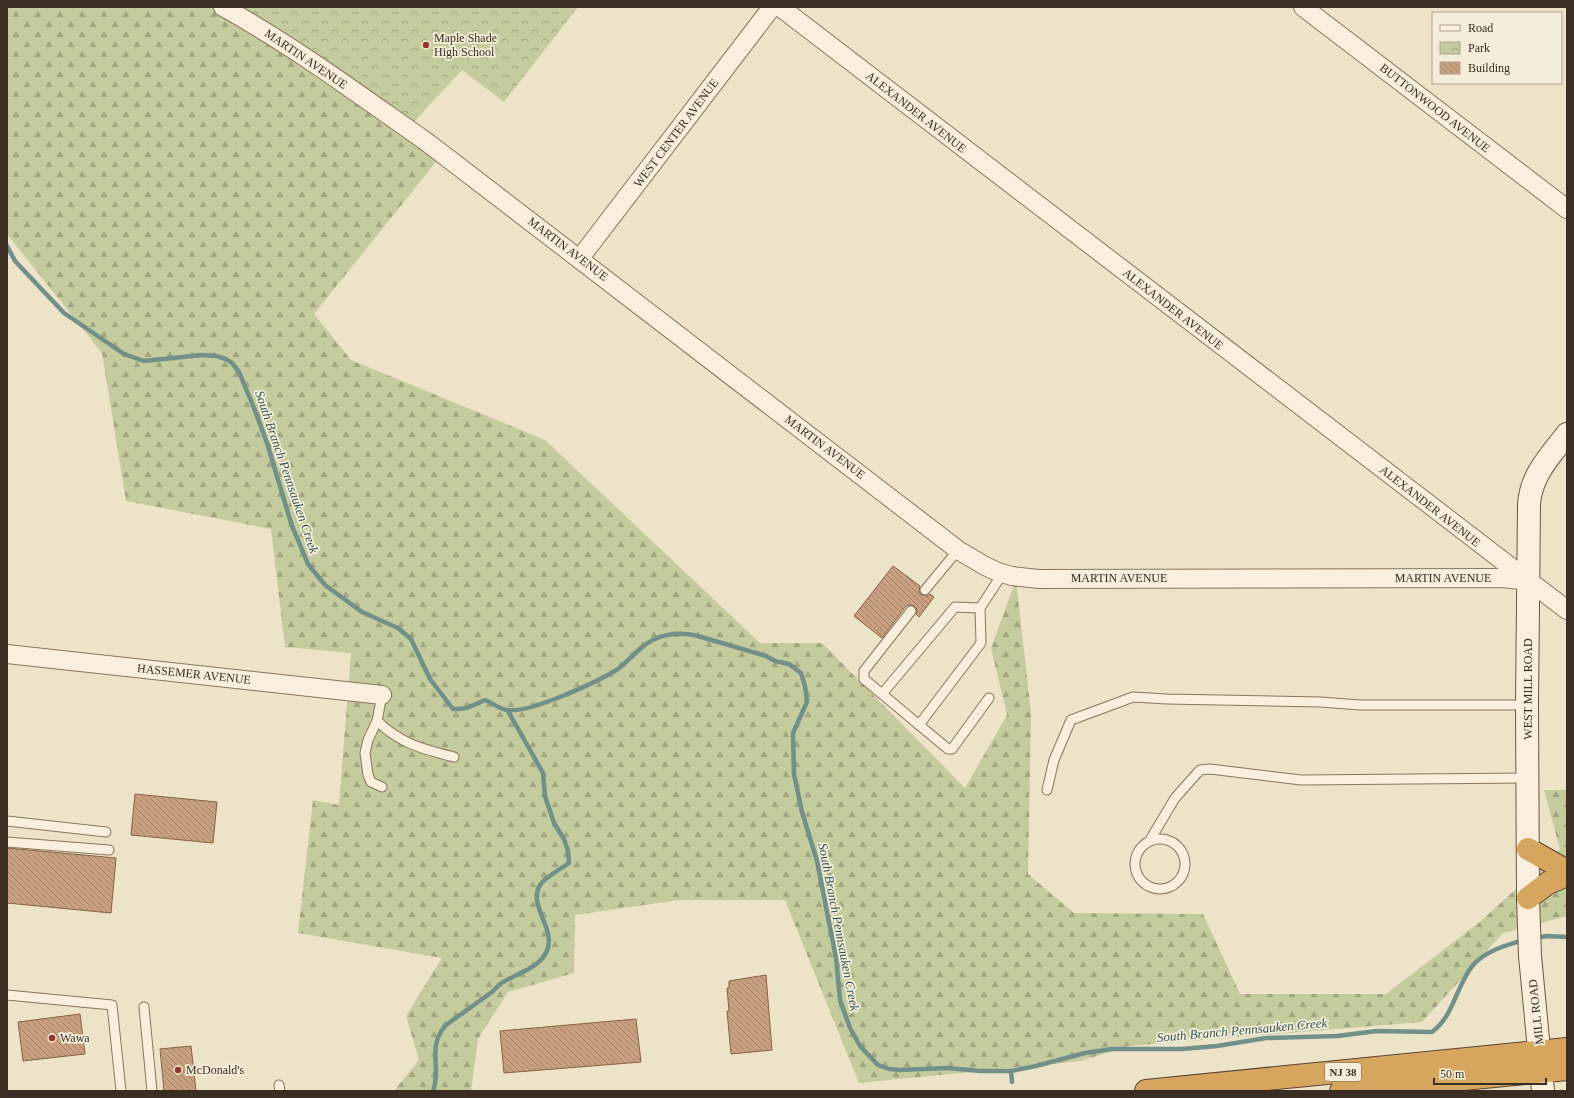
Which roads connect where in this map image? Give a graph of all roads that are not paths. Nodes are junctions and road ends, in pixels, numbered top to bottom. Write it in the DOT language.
graph roads {
  1 [pos="224,7"];
  2 [pos="772,7"];
  3 [pos="780,7"];
  4 [pos="1303,7"];
  5 [pos="1567,209"];
  6 [pos="580,258"];
  7 [pos="1567,434"];
  8 [pos="958,550"];
  9 [pos="1003,573"];
  10 [pos="1528,580"];
  11 [pos="925,590"];
  12 [pos="980,608"];
  13 [pos="1567,610"];
  14 [pos="911,611"];
  15 [pos="7,654"];
  16 [pos="382,694"];
  17 [pos="882,694"];
  18 [pos="989,698"];
  19 [pos="1527,705"];
  20 [pos="377,721"];
  21 [pos="920,725"];
  22 [pos="454,757"];
  23 [pos="1528,778"];
  24 [pos="382,787"];
  25 [pos="1047,790"];
  26 [pos="7,821"];
  27 [pos="106,832"];
  28 [pos="1150,840"];
  29 [pos="7,842"];
  30 [pos="1528,849"];
  31 [pos="109,850"];
  32 [pos="1567,870"];
  33 [pos="1567,875"];
  34 [pos="1528,898"];
  35 [pos="1530,956"];
  36 [pos="7,995"];
  37 [pos="144,1007"];
  38 [pos="1567,1049"];
  39 [pos="1567,1069"];
  40 [pos="1542,1071"];
  41 [pos="121,1091"];
  42 [pos="152,1091"];
  43 [pos="1146,1091"];
  44 [pos="1341,1091"];
  1 -- 6 [label="street, MARTIN AVENUE"];
  2 -- 6 [label="street, WEST CENTER AVENUE"];
  3 -- 10 [label="street, ALEXANDER AVENUE"];
  4 -- 5 [label="street, BUTTONWOOD AVENUE"];
  6 -- 8 [label="street, MARTIN AVENUE"];
  7 -- 10 [label="street, WEST MILL ROAD"];
  8 -- 9 [label="street, MARTIN AVENUE"];
  8 -- 11 [label="lane"];
  9 -- 10 [label="street, MARTIN AVENUE"];
  9 -- 12 [label="lane"];
  10 -- 13 [label="street, ALEXANDER AVENUE"];
  10 -- 19 [label="street, WEST MILL ROAD"];
  12 -- 17 [label="lane"];
  12 -- 21 [label="lane"];
  14 -- 17 [label="lane"];
  15 -- 16 [label="street, HASSEMER AVENUE"];
  16 -- 20 [label="lane"];
  17 -- 21 [label="lane"];
  18 -- 21 [label="lane"];
  19 -- 23 [label="street, WEST MILL ROAD"];
  19 -- 25 [label="lane"];
  20 -- 22 [label="lane"];
  20 -- 24 [label="lane"];
  23 -- 28 [label="lane"];
  23 -- 30 [label="street, WEST MILL ROAD"];
  26 -- 27 [label="lane"];
  28 -- 28 [label="lane"];
  29 -- 31 [label="lane"];
  30 -- 32 [label="highway"];
  30 -- 34 [label="street, WEST MILL ROAD"];
  33 -- 34 [label="highway"];
  34 -- 35 [label="street, WEST MILL ROAD"];
  35 -- 40 [label="street, MILL ROAD"];
  36 -- 41 [label="lane"];
  37 -- 42 [label="lane"];
  38 -- 40 [label="highway, NJ 38"];
  39 -- 40 [label="highway, NJ 38"];
  40 -- 43 [label="highway, NJ 38"];
  40 -- 44 [label="highway, NJ 38"];
}
